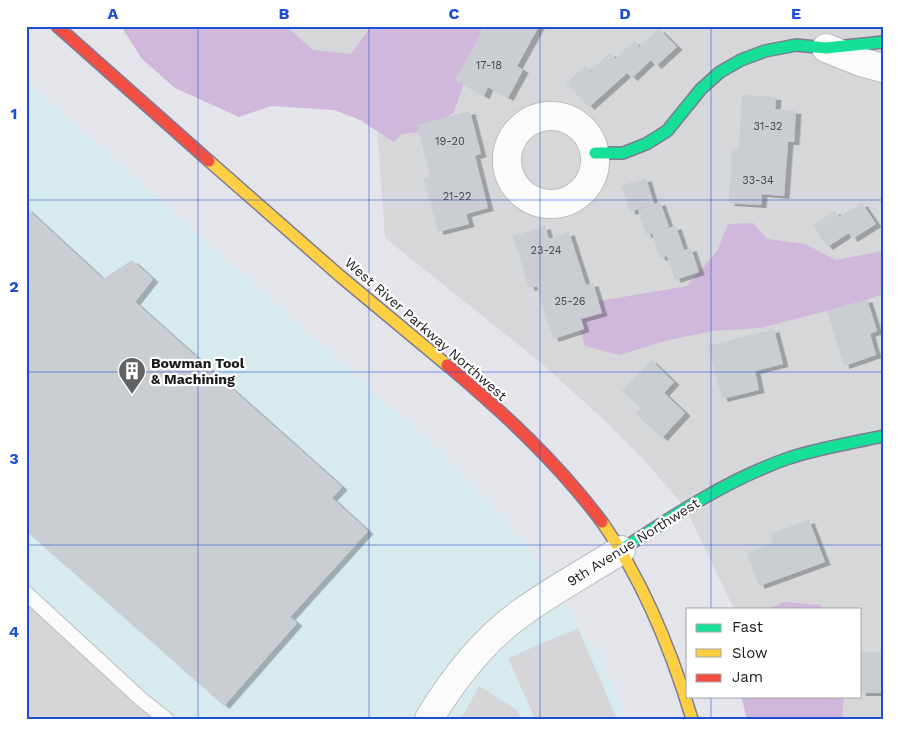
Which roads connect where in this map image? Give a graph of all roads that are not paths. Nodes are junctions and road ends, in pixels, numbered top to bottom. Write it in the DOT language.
graph roads {
  1 [pos="57,26"];
  2 [pos="883,42"];
  3 [pos="826,48"];
  4 [pos="883,68"];
  5 [pos="595,153"];
  6 [pos="883,436"];
  7 [pos="621,550"];
  8 [pos="26,593"];
  9 [pos="166,719"];
  10 [pos="429,719"];
  11 [pos="692,719"];
  1 -- 7 [label="main road, West River Parkway Northwest"];
  2 -- 3 [label="main road"];
  3 -- 4 [label="street"];
  3 -- 5 [label="main road"];
  6 -- 7 [label="main road, 9th Avenue Northwest"];
  7 -- 10 [label="street, 9th Avenue Northwest"];
  7 -- 11 [label="main road, West River Parkway Northwest"];
  8 -- 9 [label="lane"];
}
